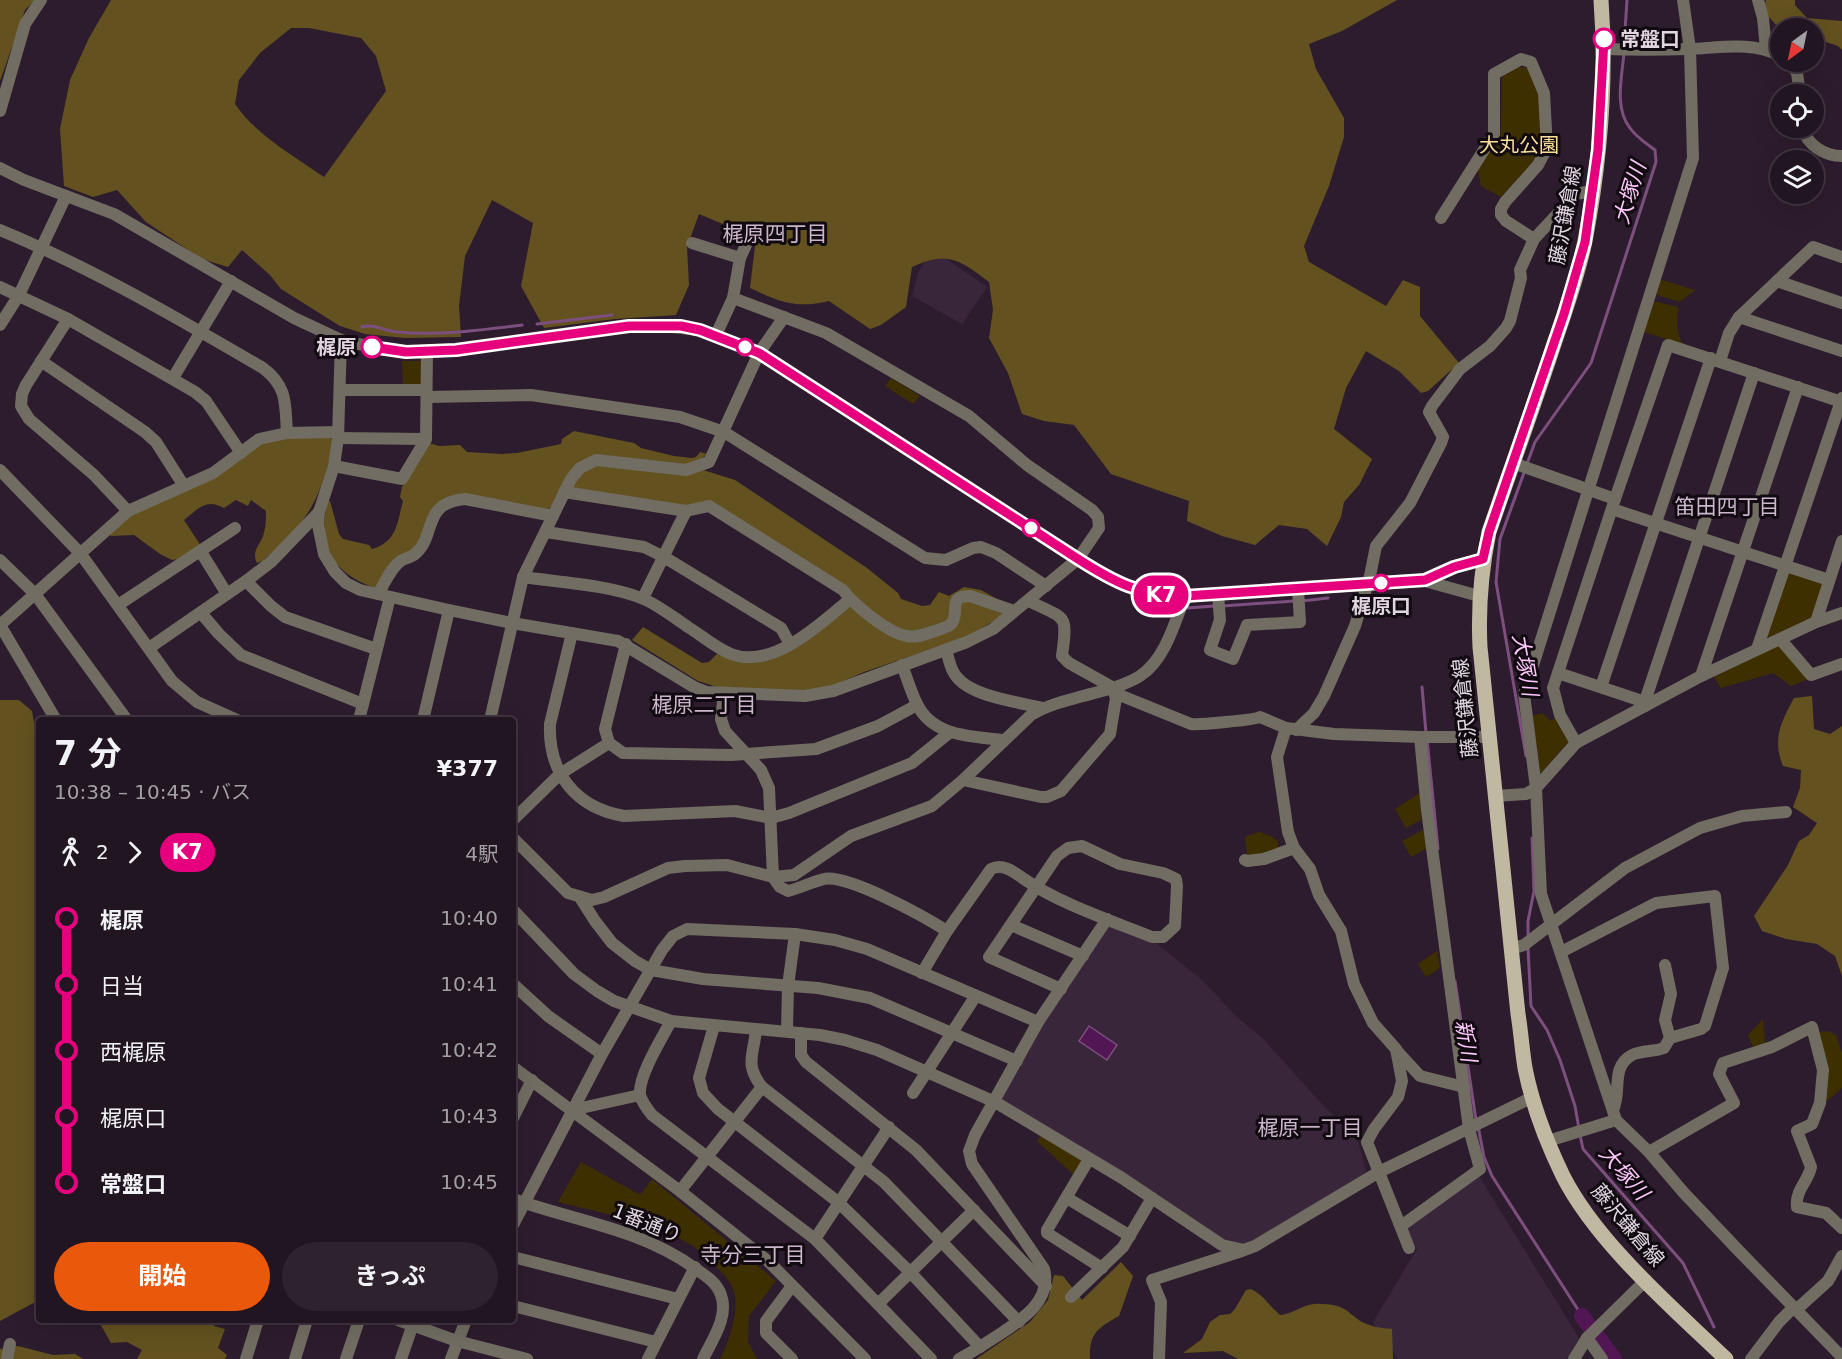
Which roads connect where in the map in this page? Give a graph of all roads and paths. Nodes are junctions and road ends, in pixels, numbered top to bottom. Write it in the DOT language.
graph roads {
  1 [pos="41,0"];
  2 [pos="1601,0"];
  3 [pos="1683,0"];
  4 [pos="1758,0"];
  5 [pos="1604,49"];
  6 [pos="1690,49"];
  7 [pos="1766,49"];
  8 [pos="1770,51"];
  9 [pos="0,111"];
  10 [pos="1807,138"];
  11 [pos="1842,156"];
  12 [pos="0,168"];
  13 [pos="1592,191"];
  14 [pos="66,196"];
  15 [pos="1441,218"];
  16 [pos="0,230"];
  17 [pos="1534,239"];
  18 [pos="692,243"];
  19 [pos="746,245"];
  20 [pos="42,248"];
  21 [pos="1842,257"];
  22 [pos="740,258"];
  23 [pos="231,281"];
  24 [pos="1777,281"];
  25 [pos="0,287"];
  26 [pos="19,295"];
  27 [pos="732,298"];
  28 [pos="1842,303"];
  29 [pos="784,317"];
  30 [pos="1739,317"];
  31 [pos="68,319"];
  32 [pos="0,324"];
  33 [pos="201,332"];
  34 [pos="716,335"];
  35 [pos="341,340"];
  36 [pos="427,351"];
  37 [pos="1842,351"];
  38 [pos="759,353"];
  39 [pos="1715,359"];
  40 [pos="41,361"];
  41 [pos="1754,373"];
  42 [pos="173,378"];
  43 [pos="1798,387"];
  44 [pos="340,390"];
  45 [pos="427,394"];
  46 [pos="1842,401"];
  47 [pos="724,432"];
  48 [pos="287,433"];
  49 [pos="338,435"];
  50 [pos="426,439"];
  51 [pos="241,453"];
  52 [pos="1512,463"];
  53 [pos="334,466"];
  54 [pos="0,470"];
  55 [pos="184,486"];
  56 [pos="1588,490"];
  57 [pos="564,492"];
  58 [pos="1613,504"];
  59 [pos="128,511"];
  60 [pos="686,511"];
  61 [pos="319,512"];
  62 [pos="553,516"];
  63 [pos="1656,523"];
  64 [pos="235,528"];
  65 [pos="546,532"];
  66 [pos="1700,538"];
  67 [pos="1842,541"];
  68 [pos="201,552"];
  69 [pos="1743,552"];
  70 [pos="80,553"];
  71 [pos="664,557"];
  72 [pos="1078,559"];
  73 [pos="1483,559"];
  74 [pos="0,560"];
  75 [pos="1786,566"];
  76 [pos="523,577"];
  77 [pos="1425,580"];
  78 [pos="1829,580"];
  79 [pos="246,581"];
  80 [pos="1367,584"];
  81 [pos="1046,586"];
  82 [pos="1298,589"];
  83 [pos="35,594"];
  84 [pos="227,594"];
  85 [pos="1218,594"];
  86 [pos="384,596"];
  87 [pos="1185,596"];
  88 [pos="1479,596"];
  89 [pos="643,598"];
  90 [pos="850,599"];
  91 [pos="1029,601"];
  92 [pos="118,605"];
  93 [pos="449,610"];
  94 [pos="1014,611"];
  95 [pos="201,612"];
  96 [pos="1842,613"];
  97 [pos="1816,622"];
  98 [pos="512,623"];
  99 [pos="0,625"];
  100 [pos="572,633"];
  101 [pos="1780,639"];
  102 [pos="626,644"];
  103 [pos="790,644"];
  104 [pos="149,648"];
  105 [pos="376,649"];
  106 [pos="1757,649"];
  107 [pos="946,650"];
  108 [pos="1842,664"];
  109 [pos="902,665"];
  110 [pos="1558,673"];
  111 [pos="1701,676"];
  112 [pos="1112,687"];
  113 [pos="1601,687"];
  114 [pos="724,694"];
  115 [pos="363,704"];
  116 [pos="1645,704"];
  117 [pos="917,705"];
  118 [pos="1043,708"];
  119 [pos="54,717"];
  120 [pos="125,717"];
  121 [pos="230,717"];
  122 [pos="360,717"];
  123 [pos="424,717"];
  124 [pos="491,717"];
  125 [pos="1291,729"];
  126 [pos="949,733"];
  127 [pos="1420,737"];
  128 [pos="1488,737"];
  129 [pos="1002,740"];
  130 [pos="609,743"];
  131 [pos="1576,743"];
  132 [pos="748,754"];
  133 [pos="560,774"];
  134 [pos="963,780"];
  135 [pos="1536,788"];
  136 [pos="1495,796"];
  137 [pos="1786,812"];
  138 [pos="516,817"];
  139 [pos="771,818"];
  140 [pos="516,841"];
  141 [pos="1294,848"];
  142 [pos="1245,860"];
  143 [pos="773,877"];
  144 [pos="1036,887"];
  145 [pos="581,899"];
  146 [pos="516,913"];
  147 [pos="1107,919"];
  148 [pos="1551,923"];
  149 [pos="1011,925"];
  150 [pos="947,931"];
  151 [pos="795,934"];
  152 [pos="1511,949"];
  153 [pos="1561,952"];
  154 [pos="1083,956"];
  155 [pos="1665,965"];
  156 [pos="651,970"];
  157 [pos="922,973"];
  158 [pos="788,986"];
  159 [pos="516,987"];
  160 [pos="1061,989"];
  161 [pos="975,997"];
  162 [pos="629,1008"];
  163 [pos="671,1021"];
  164 [pos="1038,1022"];
  165 [pos="714,1026"];
  166 [pos="756,1029"];
  167 [pos="787,1031"];
  168 [pos="801,1033"];
  169 [pos="952,1033"];
  170 [pos="1670,1038"];
  171 [pos="1396,1049"];
  172 [pos="602,1054"];
  173 [pos="1017,1061"];
  174 [pos="516,1069"];
  175 [pos="928,1071"];
  176 [pos="532,1080"];
  177 [pos="762,1087"];
  178 [pos="1464,1087"];
  179 [pos="914,1093"];
  180 [pos="640,1095"];
  181 [pos="1533,1096"];
  182 [pos="995,1102"];
  183 [pos="572,1110"];
  184 [pos="516,1112"];
  185 [pos="1614,1115"];
  186 [pos="734,1121"];
  187 [pos="889,1127"];
  188 [pos="1469,1129"];
  189 [pos="1548,1141"];
  190 [pos="1649,1152"];
  191 [pos="706,1156"];
  192 [pos="1089,1159"];
  193 [pos="864,1165"];
  194 [pos="1378,1172"];
  195 [pos="680,1191"];
  196 [pos="1066,1198"];
  197 [pos="1152,1198"];
  198 [pos="518,1201"];
  199 [pos="838,1202"];
  200 [pos="974,1210"];
  201 [pos="1401,1226"];
  202 [pos="1842,1228"];
  203 [pos="1130,1236"];
  204 [pos="815,1239"];
  205 [pos="941,1241"];
  206 [pos="1409,1248"];
  207 [pos="1244,1250"];
  208 [pos="1842,1256"];
  209 [pos="516,1258"];
  210 [pos="694,1267"];
  211 [pos="1102,1268"];
  212 [pos="910,1272"];
  213 [pos="1646,1280"];
  214 [pos="792,1286"];
  215 [pos="1046,1286"];
  216 [pos="1071,1297"];
  217 [pos="678,1299"];
  218 [pos="878,1304"];
  219 [pos="516,1307"];
  220 [pos="1794,1309"];
  221 [pos="1019,1322"];
  222 [pos="257,1323"];
  223 [pos="306,1323"];
  224 [pos="358,1323"];
  225 [pos="413,1323"];
  226 [pos="465,1323"];
  227 [pos="1591,1334"];
  228 [pos="457,1341"];
  229 [pos="656,1342"];
  230 [pos="10,1344"];
  231 [pos="980,1347"];
  232 [pos="1842,1357"];
  233 [pos="7,1359"];
  234 [pos="246,1359"];
  235 [pos="295,1359"];
  236 [pos="346,1359"];
  237 [pos="401,1359"];
  238 [pos="451,1359"];
  239 [pos="527,1359"];
  240 [pos="648,1359"];
  241 [pos="703,1359"];
  242 [pos="792,1359"];
  243 [pos="865,1359"];
  244 [pos="931,1359"];
  245 [pos="959,1359"];
  246 [pos="1159,1359"];
  247 [pos="1574,1359"];
  248 [pos="1602,1359"];
  249 [pos="1726,1359"];
  250 [pos="1751,1359"];
  1 -- 9 [label="street"];
  2 -- 5 [label="main road, 藤沢鎌倉線"];
  3 -- 6 [label="street"];
  4 -- 7 [label="street"];
  5 -- 6 [label="street"];
  5 -- 13 [label="main road, 藤沢鎌倉線"];
  6 -- 7 [label="street"];
  6 -- 56 [label="street"];
  7 -- 8 [label="street"];
  10 -- 11 [label="street"];
  12 -- 14 [label="street"];
  13 -- 17 [label="street"];
  13 -- 52 [label="main road, 藤沢鎌倉線"];
  14 -- 20 [label="street"];
  14 -- 23 [label="street"];
  15 -- 17 [label="street"];
  16 -- 20 [label="street"];
  17 -- 80 [label="street"];
  18 -- 22 [label="street"];
  19 -- 22 [label="street"];
  20 -- 26 [label="street"];
  20 -- 33 [label="street"];
  21 -- 24 [label="street"];
  22 -- 27 [label="street"];
  23 -- 33 [label="street"];
  23 -- 35 [label="street"];
  24 -- 28 [label="street"];
  24 -- 30 [label="street"];
  25 -- 26 [label="street"];
  26 -- 31 [label="street"];
  26 -- 32 [label="street"];
  27 -- 29 [label="street"];
  27 -- 34 [label="street"];
  29 -- 38 [label="street"];
  29 -- 72 [label="street"];
  30 -- 37 [label="street"];
  30 -- 39 [label="street"];
  31 -- 40 [label="street"];
  31 -- 42 [label="street"];
  33 -- 42 [label="street"];
  33 -- 48 [label="street"];
  34 -- 36 [label="street"];
  34 -- 38 [label="street"];
  35 -- 36 [label="street"];
  35 -- 44 [label="street"];
  36 -- 45 [label="street"];
  38 -- 47 [label="street"];
  38 -- 72 [label="street"];
  39 -- 41 [label="street"];
  39 -- 58 [label="street"];
  39 -- 63 [label="street"];
  40 -- 55 [label="street"];
  40 -- 59 [label="street"];
  41 -- 43 [label="street"];
  41 -- 66 [label="street"];
  42 -- 51 [label="street"];
  43 -- 46 [label="street"];
  43 -- 69 [label="street"];
  44 -- 45 [label="street"];
  44 -- 49 [label="street"];
  45 -- 47 [label="street"];
  45 -- 50 [label="street"];
  46 -- 75 [label="street"];
  47 -- 57 [label="street"];
  47 -- 81 [label="street"];
  48 -- 49 [label="street"];
  48 -- 51 [label="street"];
  49 -- 50 [label="street"];
  49 -- 53 [label="street"];
  50 -- 53 [label="street"];
  51 -- 55 [label="street"];
  52 -- 56 [label="street"];
  52 -- 73 [label="main road, 藤沢鎌倉線"];
  53 -- 61 [label="street"];
  54 -- 70 [label="street"];
  55 -- 59 [label="street"];
  56 -- 58 [label="street"];
  56 -- 135 [label="street"];
  57 -- 60 [label="street"];
  57 -- 62 [label="street"];
  58 -- 63 [label="street"];
  58 -- 110 [label="street"];
  59 -- 70 [label="street"];
  60 -- 71 [label="street"];
  60 -- 90 [label="street"];
  61 -- 79 [label="street"];
  61 -- 86 [label="street"];
  62 -- 65 [label="street"];
  62 -- 86 [label="street"];
  63 -- 66 [label="street"];
  63 -- 113 [label="street"];
  64 -- 68 [label="street"];
  65 -- 71 [label="street"];
  65 -- 76 [label="street"];
  66 -- 69 [label="street"];
  66 -- 116 [label="street"];
  67 -- 78 [label="street"];
  68 -- 84 [label="street"];
  68 -- 92 [label="street"];
  69 -- 75 [label="street"];
  69 -- 111 [label="street"];
  70 -- 83 [label="street"];
  70 -- 92 [label="street"];
  71 -- 89 [label="street"];
  71 -- 103 [label="street"];
  72 -- 81 [label="street"];
  72 -- 87 [label="street"];
  73 -- 77 [label="street"];
  73 -- 88 [label="main road, 藤沢鎌倉線"];
  74 -- 83 [label="street"];
  75 -- 78 [label="street"];
  75 -- 106 [label="street"];
  76 -- 89 [label="street"];
  76 -- 98 [label="street"];
  77 -- 80 [label="street"];
  77 -- 88 [label="street"];
  78 -- 97 [label="street"];
  79 -- 84 [label="street"];
  79 -- 105 [label="street"];
  80 -- 82 [label="street"];
  80 -- 125 [label="street"];
  81 -- 91 [label="street"];
  82 -- 85 [label="street"];
  82 -- 85 [label="street"];
  83 -- 99 [label="street"];
  83 -- 120 [label="street"];
  84 -- 95 [label="street"];
  85 -- 87 [label="street"];
  86 -- 93 [label="street"];
  86 -- 105 [label="street"];
  87 -- 112 [label="street"];
  88 -- 128 [label="main road, 藤沢鎌倉線"];
  89 -- 103 [label="street"];
  90 -- 94 [label="street"];
  90 -- 103 [label="street"];
  91 -- 94 [label="street"];
  91 -- 112 [label="street"];
  92 -- 104 [label="street"];
  93 -- 98 [label="street"];
  93 -- 123 [label="street"];
  94 -- 107 [label="street"];
  95 -- 104 [label="street"];
  95 -- 115 [label="street"];
  96 -- 97 [label="street"];
  97 -- 101 [label="street"];
  98 -- 100 [label="street"];
  98 -- 124 [label="street"];
  99 -- 119 [label="street"];
  100 -- 102 [label="street"];
  100 -- 133 [label="street"];
  101 -- 106 [label="street"];
  101 -- 108 [label="street"];
  102 -- 114 [label="street"];
  102 -- 130 [label="street"];
  104 -- 121 [label="street"];
  105 -- 115 [label="street"];
  106 -- 111 [label="street"];
  107 -- 109 [label="street"];
  107 -- 118 [label="street"];
  109 -- 114 [label="street"];
  109 -- 117 [label="street"];
  110 -- 113 [label="street"];
  110 -- 131 [label="street"];
  111 -- 116 [label="street"];
  112 -- 118 [label="street"];
  112 -- 125 [label="street"];
  112 -- 134 [label="street"];
  113 -- 116 [label="street"];
  114 -- 132 [label="street"];
  115 -- 122 [label="street"];
  116 -- 131 [label="street"];
  117 -- 126 [label="street"];
  117 -- 132 [label="street"];
  118 -- 129 [label="street"];
  125 -- 127 [label="street"];
  125 -- 141 [label="street"];
  126 -- 129 [label="street"];
  126 -- 139 [label="street"];
  127 -- 128 [label="street"];
  127 -- 178 [label="street"];
  128 -- 136 [label="main road, 藤沢鎌倉線"];
  129 -- 134 [label="street"];
  130 -- 132 [label="street"];
  130 -- 133 [label="street"];
  131 -- 135 [label="street"];
  132 -- 139 [label="street"];
  133 -- 138 [label="street"];
  133 -- 139 [label="street"];
  134 -- 143 [label="street"];
  135 -- 136 [label="street"];
  135 -- 148 [label="street"];
  136 -- 152 [label="main road, 藤沢鎌倉線"];
  137 -- 148 [label="street"];
  139 -- 143 [label="street"];
  140 -- 145 [label="street"];
  141 -- 142 [label="street"];
  141 -- 171 [label="street"];
  143 -- 145 [label="street"];
  143 -- 150 [label="street"];
  144 -- 147 [label="street"];
  144 -- 147 [label="street"];
  144 -- 149 [label="street"];
  144 -- 150 [label="street"];
  145 -- 156 [label="street"];
  146 -- 162 [label="street"];
  147 -- 154 [label="street"];
  148 -- 152 [label="street"];
  148 -- 153 [label="street"];
  149 -- 154 [label="street"];
  149 -- 160 [label="street"];
  150 -- 157 [label="street"];
  151 -- 156 [label="street"];
  151 -- 157 [label="street"];
  151 -- 158 [label="street"];
  152 -- 181 [label="main road, 藤沢鎌倉線"];
  153 -- 170 [label="street"];
  153 -- 185 [label="street"];
  154 -- 160 [label="street"];
  155 -- 170 [label="street"];
  156 -- 158 [label="street"];
  156 -- 162 [label="street"];
  157 -- 161 [label="street"];
  158 -- 167 [label="street"];
  158 -- 169 [label="street"];
  159 -- 172 [label="street"];
  160 -- 164 [label="street"];
  161 -- 164 [label="street"];
  161 -- 169 [label="street"];
  162 -- 163 [label="street"];
  162 -- 172 [label="street"];
  163 -- 165 [label="street"];
  163 -- 180 [label="street"];
  164 -- 173 [label="street"];
  165 -- 166 [label="street"];
  165 -- 186 [label="street"];
  166 -- 167 [label="street"];
  166 -- 177 [label="street"];
  167 -- 168 [label="street"];
  168 -- 175 [label="street"];
  168 -- 187 [label="street"];
  169 -- 173 [label="street"];
  169 -- 175 [label="street"];
  170 -- 185 [label="street"];
  171 -- 178 [label="street"];
  171 -- 194 [label="street"];
  172 -- 183 [label="street"];
  173 -- 182 [label="street"];
  174 -- 176 [label="street"];
  175 -- 179 [label="street"];
  175 -- 182 [label="street"];
  176 -- 183 [label="street"];
  176 -- 184 [label="street"];
  177 -- 186 [label="street"];
  177 -- 193 [label="street"];
  178 -- 188 [label="street"];
  180 -- 183 [label="street"];
  180 -- 191 [label="street"];
  181 -- 188 [label="street"];
  181 -- 189 [label="main road, 藤沢鎌倉線"];
  182 -- 192 [label="street"];
  182 -- 215 [label="street"];
  183 -- 195 [label="street"];
  183 -- 198 [label="street"];
  185 -- 189 [label="street"];
  185 -- 190 [label="street"];
  186 -- 191 [label="street"];
  186 -- 199 [label="street"];
  187 -- 193 [label="street"];
  187 -- 200 [label="street"];
  188 -- 194 [label="street"];
  188 -- 201 [label="street"];
  189 -- 213 [label="main road, 藤沢鎌倉線"];
  190 -- 202 [label="street"];
  190 -- 220 [label="street"];
  191 -- 195 [label="street"];
  191 -- 204 [label="street"];
  192 -- 196 [label="street"];
  192 -- 197 [label="street"];
  193 -- 199 [label="street"];
  193 -- 205 [label="street"];
  194 -- 201 [label="street"];
  194 -- 207 [label="street"];
  195 -- 214 [label="street"];
  196 -- 203 [label="street"];
  196 -- 211 [label="street"];
  197 -- 203 [label="street"];
  197 -- 207 [label="street"];
  198 -- 210 [label="street, 1番通り"];
  199 -- 204 [label="street"];
  199 -- 212 [label="street"];
  200 -- 205 [label="street"];
  200 -- 215 [label="street"];
  201 -- 206 [label="street"];
  203 -- 211 [label="street"];
  204 -- 218 [label="street"];
  205 -- 212 [label="street"];
  205 -- 221 [label="street"];
  207 -- 246 [label="street"];
  208 -- 220 [label="street"];
  209 -- 217 [label="street"];
  210 -- 217 [label="street"];
  210 -- 241 [label="street, 1番通り"];
  211 -- 216 [label="street"];
  212 -- 218 [label="street"];
  212 -- 231 [label="street"];
  213 -- 227 [label="street"];
  213 -- 249 [label="main road, 藤沢鎌倉線"];
  214 -- 242 [label="street"];
  214 -- 243 [label="street"];
  215 -- 221 [label="street"];
  217 -- 229 [label="street"];
  218 -- 244 [label="street"];
  219 -- 229 [label="street"];
  220 -- 232 [label="street"];
  220 -- 250 [label="street"];
  221 -- 231 [label="street"];
  222 -- 234 [label="street"];
  223 -- 235 [label="street"];
  224 -- 236 [label="street"];
  225 -- 228 [label="street"];
  225 -- 237 [label="street"];
  226 -- 228 [label="street"];
  227 -- 247 [label="street"];
  227 -- 248 [label="street"];
  228 -- 238 [label="street"];
  228 -- 239 [label="street"];
  229 -- 240 [label="street"];
  230 -- 233 [label="street"];
  231 -- 245 [label="street"];
}
